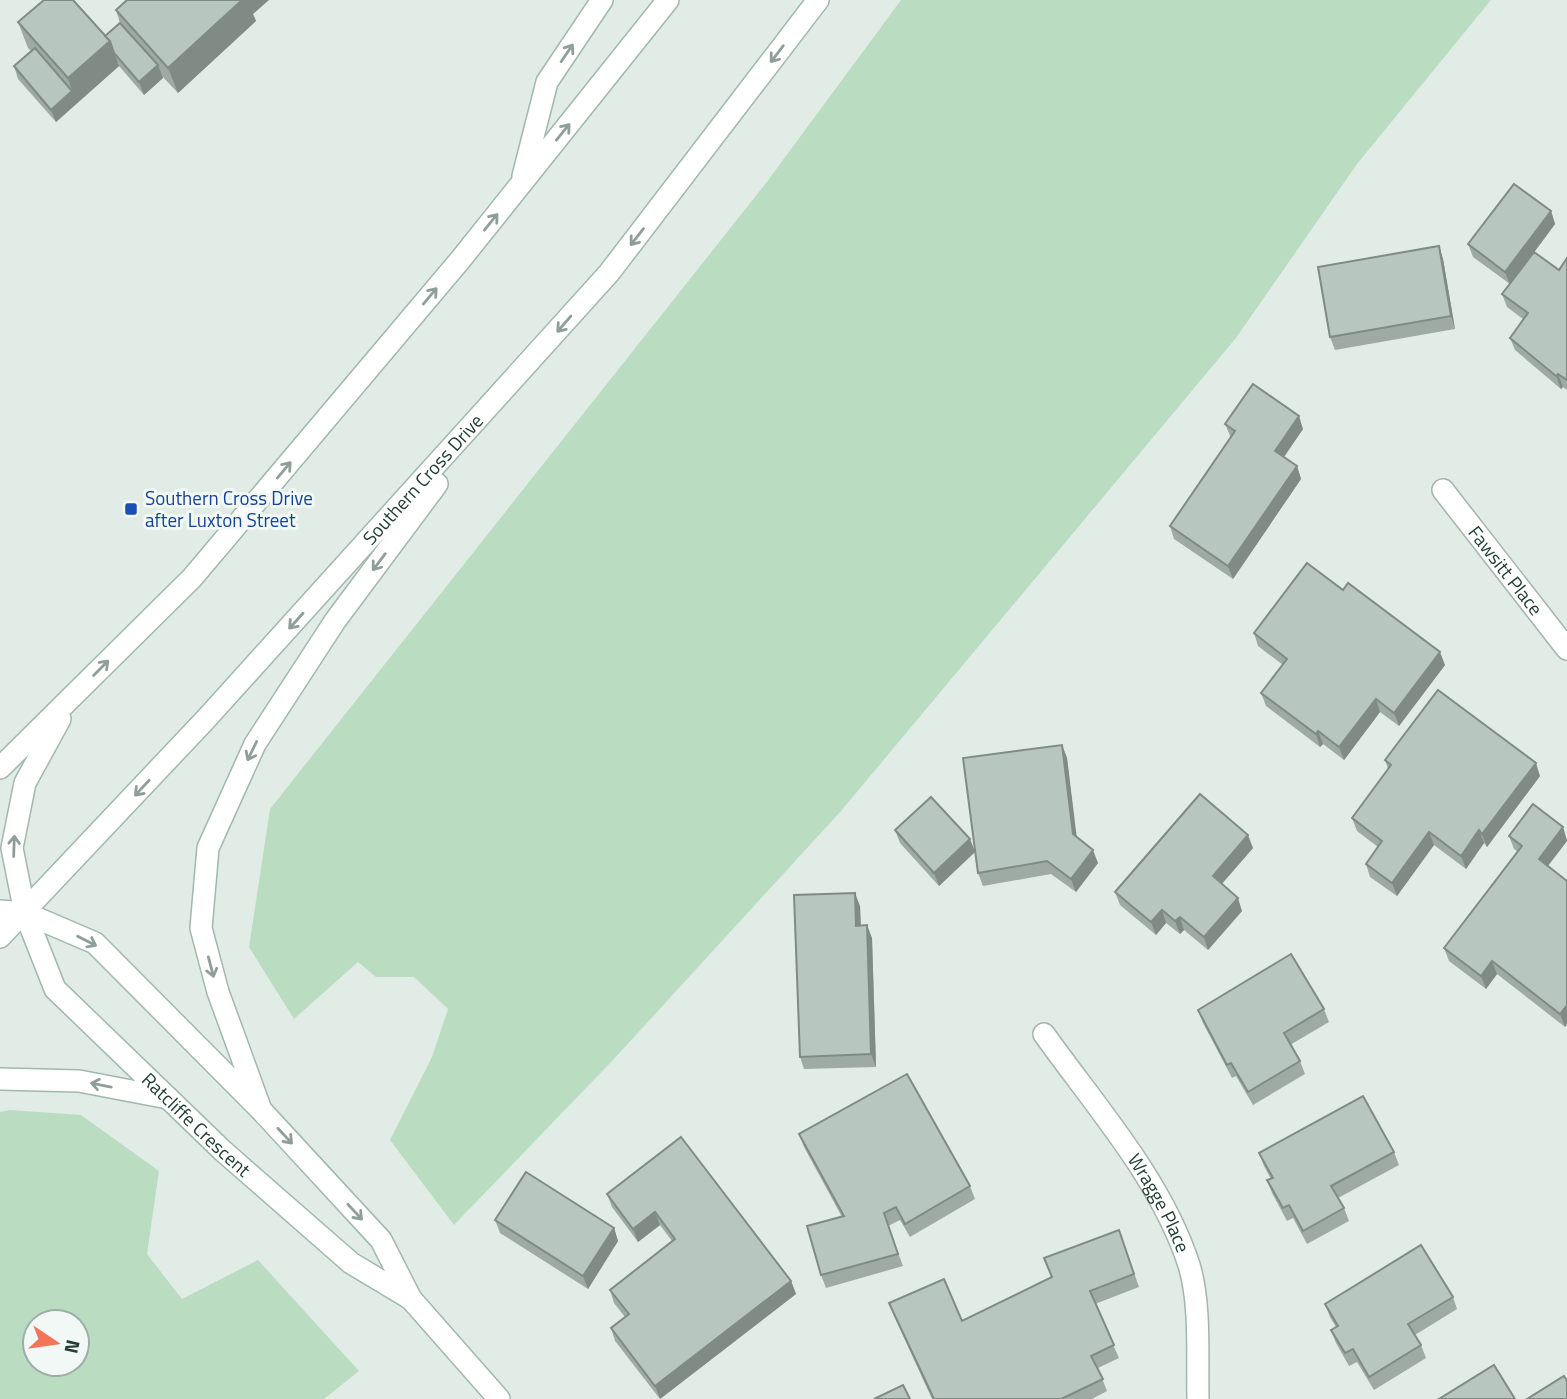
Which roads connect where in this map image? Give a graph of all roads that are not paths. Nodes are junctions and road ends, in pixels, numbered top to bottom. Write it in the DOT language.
graph roads {
  1 [pos="602,0"];
  2 [pos="668,0"];
  3 [pos="818,0"];
  4 [pos="521,185"];
  5 [pos="507,389"];
  6 [pos="1443,489"];
  7 [pos="1567,649"];
  8 [pos="72,697"];
  9 [pos="0,768"];
  10 [pos="0,911"];
  11 [pos="25,913"];
  12 [pos="0,937"];
  13 [pos="1044,1034"];
  14 [pos="0,1079"];
  15 [pos="168,1098"];
  16 [pos="261,1110"];
  17 [pos="411,1299"];
  18 [pos="499,1399"];
  19 [pos="1198,1399"];
  4 -- 1 [label="main road, one-way"];
  4 -- 2 [label="main road, one-way"];
  3 -- 5 [label="main road, Southern Cross Drive, one-way"];
  8 -- 4 [label="main road, one-way"];
  5 -- 11 [label="main road, Southern Cross Drive, one-way"];
  5 -- 16 [label="main road, one-way"];
  6 -- 7 [label="main road, Fawsitt Place"];
  8 -- 9 [label="main road"];
  11 -- 8 [label="main road, Ratcliffe Crescent, one-way"];
  10 -- 11 [label="main road, Ratcliffe Crescent"];
  11 -- 12 [label="main road, Southern Cross Drive"];
  11 -- 15 [label="main road, Ratcliffe Crescent"];
  11 -- 16 [label="main road, Ratcliffe Crescent, one-way"];
  13 -- 19 [label="main road, Wragge Place"];
  15 -- 14 [label="main road, one-way"];
  15 -- 17 [label="main road, Ratcliffe Crescent"];
  16 -- 17 [label="main road, Ratcliffe Crescent, one-way"];
  17 -- 18 [label="main road, Ratcliffe Crescent"];
}
